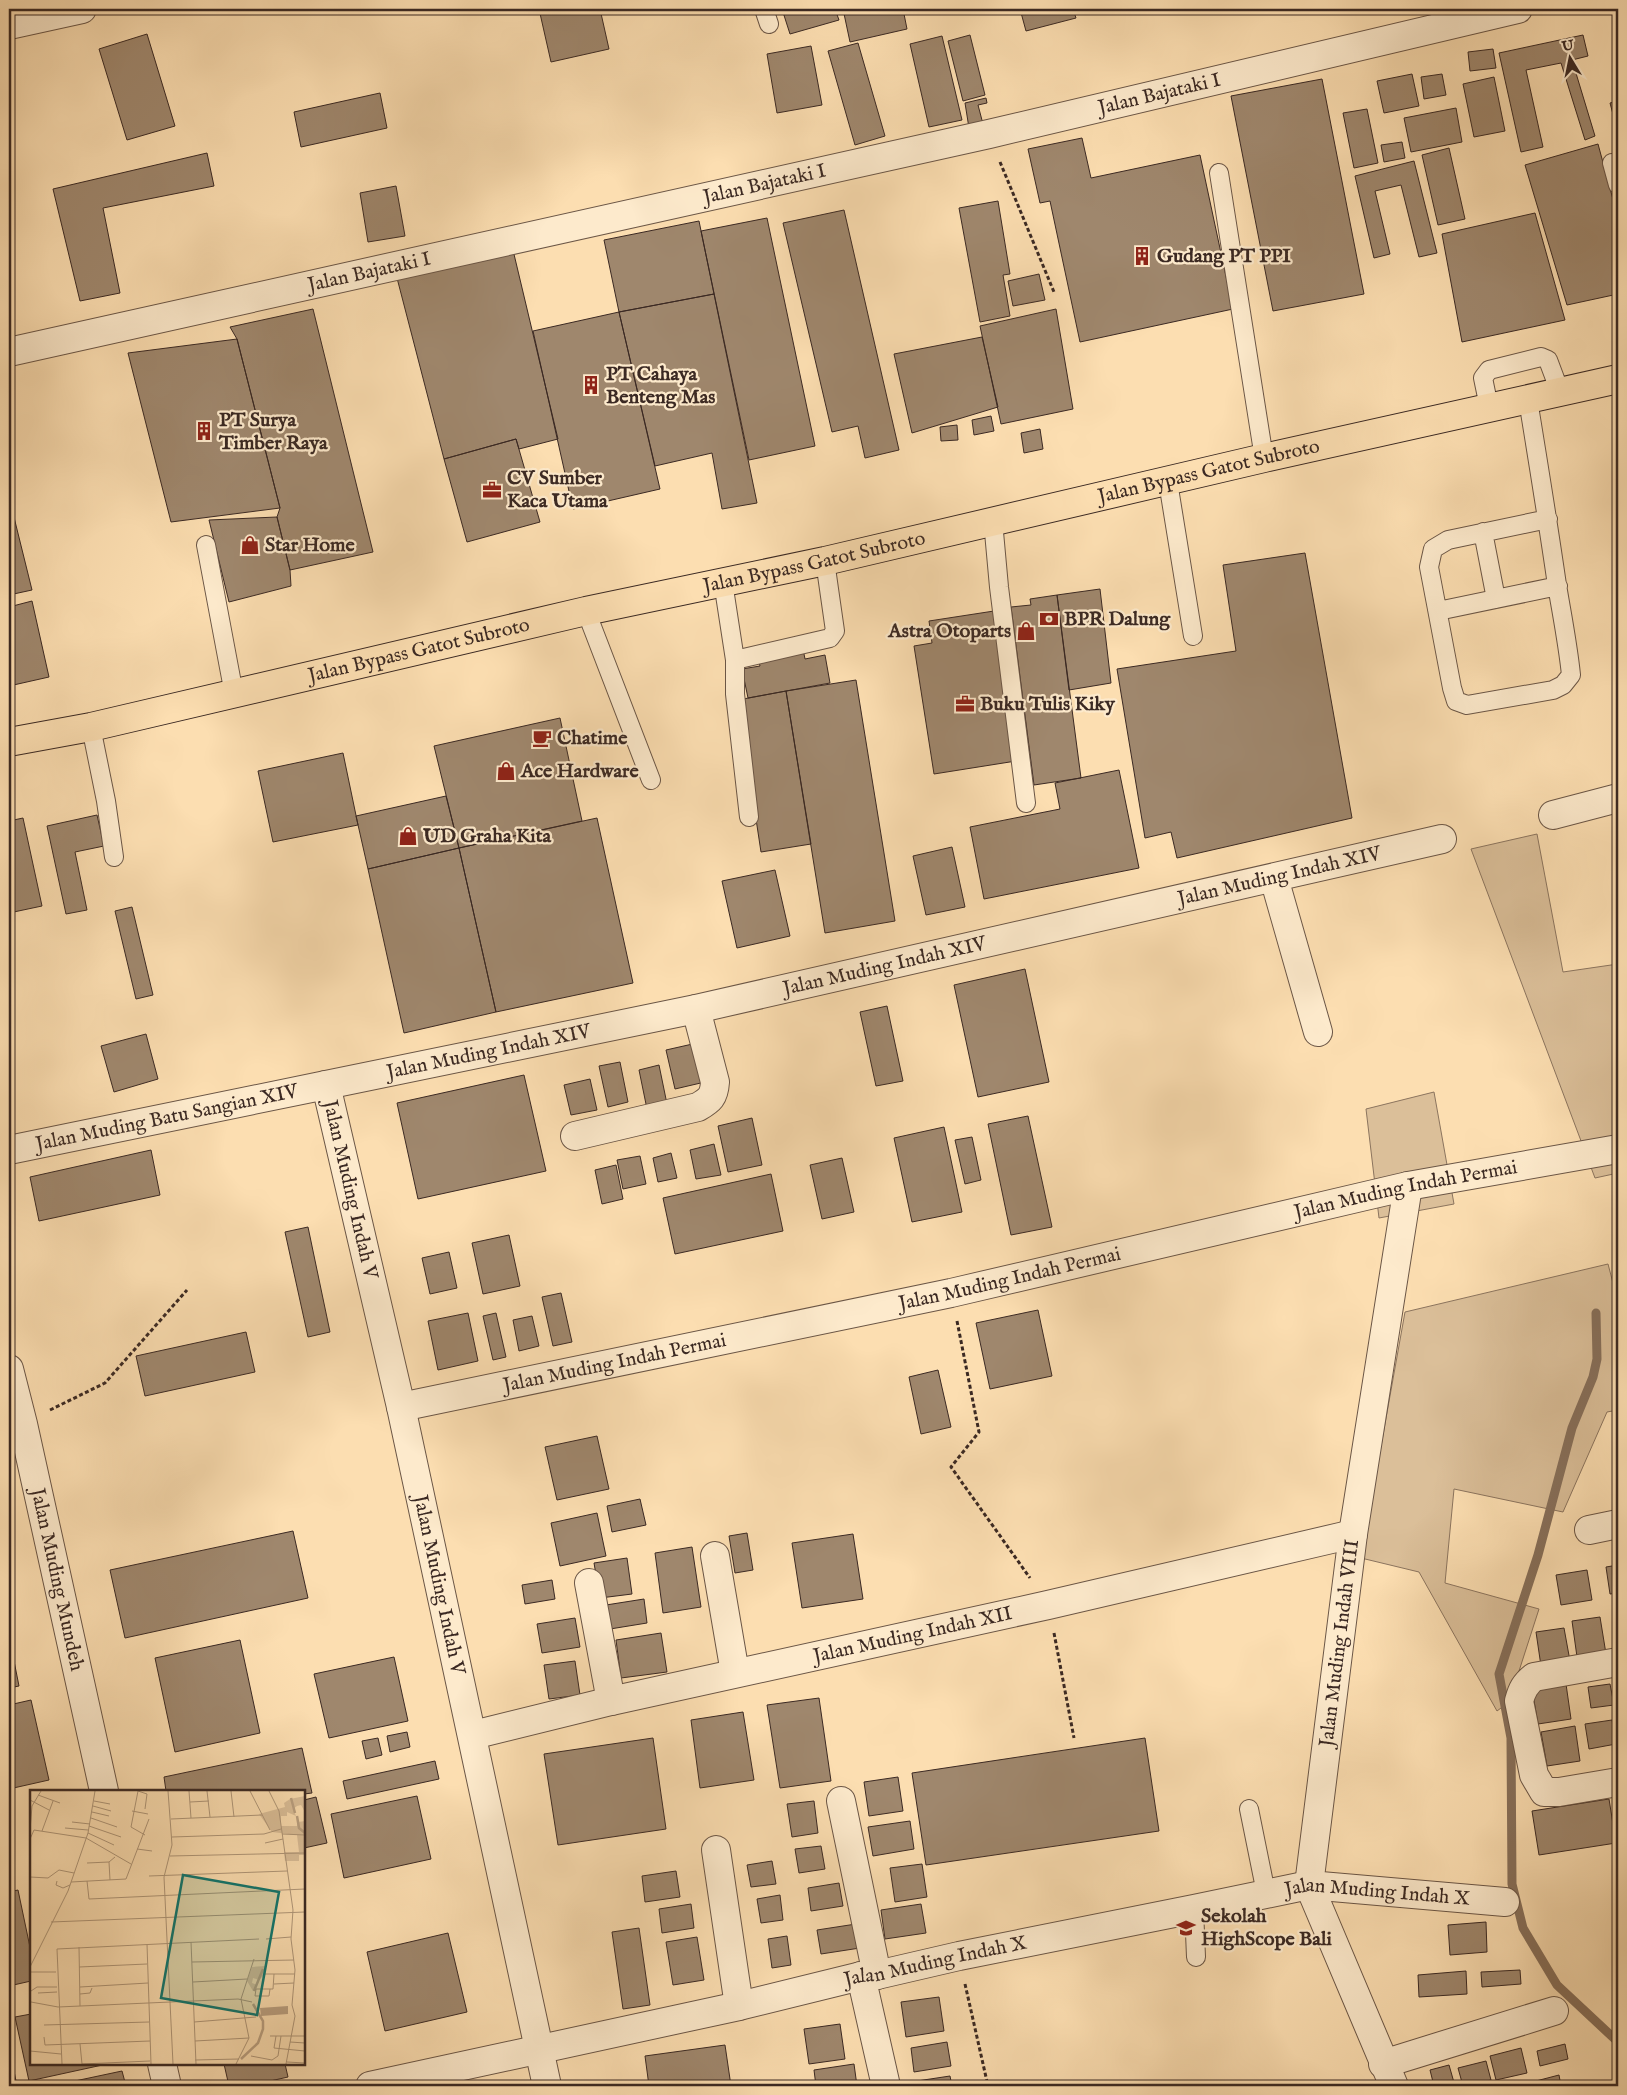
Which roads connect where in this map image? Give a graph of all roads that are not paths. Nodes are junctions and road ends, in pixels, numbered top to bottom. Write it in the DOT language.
graph roads {
  1 [pos="82,9"];
  2 [pos="1518,9"];
  3 [pos="9,25"];
  4 [pos="1612,163"];
  5 [pos="1219,173"];
  6 [pos="1618,185"];
  7 [pos="9,352"];
  8 [pos="1618,379"];
  9 [pos="1560,392"];
  10 [pos="1528,400"];
  11 [pos="1489,408"];
  12 [pos="1264,458"];
  13 [pos="1168,482"];
  14 [pos="1548,519"];
  15 [pos="993,521"];
  16 [pos="1484,532"];
  17 [pos="206,546"];
  18 [pos="825,561"];
  19 [pos="722,582"];
  20 [pos="1558,586"];
  21 [pos="1496,599"];
  22 [pos="586,611"];
  23 [pos="1438,611"];
  24 [pos="1193,636"];
  25 [pos="735,660"];
  26 [pos="234,694"];
  27 [pos="91,727"];
  28 [pos="9,742"];
  29 [pos="650,780"];
  30 [pos="1618,798"];
  31 [pos="1026,803"];
  32 [pos="1553,815"];
  33 [pos="748,817"];
  34 [pos="1442,839"];
  35 [pos="114,857"];
  36 [pos="1274,878"];
  37 [pos="696,1009"];
  38 [pos="1318,1032"];
  39 [pos="326,1085"];
  40 [pos="575,1136"];
  41 [pos="1618,1149"];
  42 [pos="9,1150"];
  43 [pos="1408,1186"];
  44 [pos="9,1371"];
  45 [pos="401,1407"];
  46 [pos="1618,1524"];
  47 [pos="1589,1530"];
  48 [pos="1353,1534"];
  49 [pos="714,1556"];
  50 [pos="589,1583"];
  51 [pos="1618,1662"];
  52 [pos="735,1673"];
  53 [pos="611,1701"];
  54 [pos="473,1735"];
  55 [pos="1618,1782"];
  56 [pos="104,1790"];
  57 [pos="841,1801"];
  58 [pos="1249,1809"];
  59 [pos="716,1850"];
  60 [pos="1308,1885"];
  61 [pos="1266,1893"];
  62 [pos="1505,1902"];
  63 [pos="1194,1909"];
  64 [pos="1196,1957"];
  65 [pos="869,1975"];
  66 [pos="739,2006"];
  67 [pos="1554,2011"];
  68 [pos="538,2048"];
  69 [pos="162,2065"];
  70 [pos="1389,2075"];
  71 [pos="167,2086"];
  72 [pos="370,2086"];
  73 [pos="547,2086"];
  74 [pos="886,2086"];
  1 -- 3 [label="street"];
  2 -- 7 [label="street, Jalan Bajataki I"];
  4 -- 6 [label="lane"];
  5 -- 12 [label="lane"];
  8 -- 9 [label="main road, Jalan Bypass Gatot Subroto"];
  9 -- 10 [label="main road, Jalan Bypass Gatot Subroto"];
  9 -- 11 [label="lane"];
  10 -- 11 [label="main road, Jalan Bypass Gatot Subroto"];
  10 -- 14 [label="lane"];
  11 -- 12 [label="main road, Jalan Bypass Gatot Subroto"];
  12 -- 13 [label="main road, Jalan Bypass Gatot Subroto"];
  13 -- 15 [label="main road, Jalan Bypass Gatot Subroto"];
  13 -- 24 [label="lane"];
  14 -- 16 [label="lane"];
  14 -- 20 [label="lane"];
  15 -- 18 [label="main road, Jalan Bypass Gatot Subroto"];
  15 -- 31 [label="lane"];
  16 -- 21 [label="lane"];
  16 -- 23 [label="lane"];
  17 -- 26 [label="lane"];
  18 -- 19 [label="main road, Jalan Bypass Gatot Subroto"];
  18 -- 25 [label="lane"];
  19 -- 22 [label="main road, Jalan Bypass Gatot Subroto"];
  19 -- 25 [label="lane"];
  20 -- 21 [label="lane"];
  20 -- 23 [label="lane"];
  21 -- 23 [label="lane"];
  22 -- 26 [label="main road, Jalan Bypass Gatot Subroto"];
  22 -- 29 [label="lane"];
  25 -- 33 [label="lane"];
  26 -- 27 [label="main road, Jalan Bypass Gatot Subroto"];
  27 -- 28 [label="main road, Jalan Bypass Gatot Subroto"];
  27 -- 35 [label="lane"];
  30 -- 32 [label="street"];
  34 -- 36 [label="street, Jalan Muding Indah XIV"];
  36 -- 37 [label="street, Jalan Muding Indah XIV"];
  36 -- 38 [label="street"];
  37 -- 39 [label="street, Jalan Muding Indah XIV"];
  37 -- 40 [label="street"];
  39 -- 42 [label="street, Jalan Muding Batu Sangian XIV"];
  39 -- 45 [label="street, Jalan Muding Indah V"];
  41 -- 43 [label="street, Jalan Muding Indah Permai"];
  43 -- 45 [label="street, Jalan Muding Indah Permai"];
  43 -- 48 [label="street, Jalan Muding Indah VIII"];
  44 -- 56 [label="street, Jalan Muding Mundeh"];
  45 -- 54 [label="street, Jalan Muding Indah V"];
  46 -- 47 [label="street"];
  48 -- 52 [label="street, Jalan Muding Indah XII"];
  48 -- 60 [label="street, Jalan Muding Indah VIII"];
  49 -- 52 [label="street"];
  50 -- 53 [label="street"];
  51 -- 55 [label="street"];
  52 -- 53 [label="street, Jalan Muding Indah XII"];
  53 -- 54 [label="street, Jalan Muding Indah XII"];
  54 -- 68 [label="street, Jalan Muding Indah V"];
  57 -- 65 [label="street"];
  58 -- 61 [label="lane"];
  59 -- 66 [label="street"];
  60 -- 61 [label="street, Jalan Muding Indah X"];
  60 -- 62 [label="street, Jalan Muding Indah X"];
  60 -- 70 [label="street"];
  61 -- 63 [label="street, Jalan Muding Indah X"];
  63 -- 64 [label="lane"];
  63 -- 65 [label="street, Jalan Muding Indah X"];
  65 -- 66 [label="street, Jalan Muding Indah X"];
  65 -- 74 [label="street"];
  66 -- 68 [label="street, Jalan Muding Indah X"];
  67 -- 70 [label="street"];
  68 -- 72 [label="street, Jalan Muding Indah X"];
  68 -- 73 [label="street, Jalan Muding Indah V"];
  69 -- 71 [label="street"];
}
